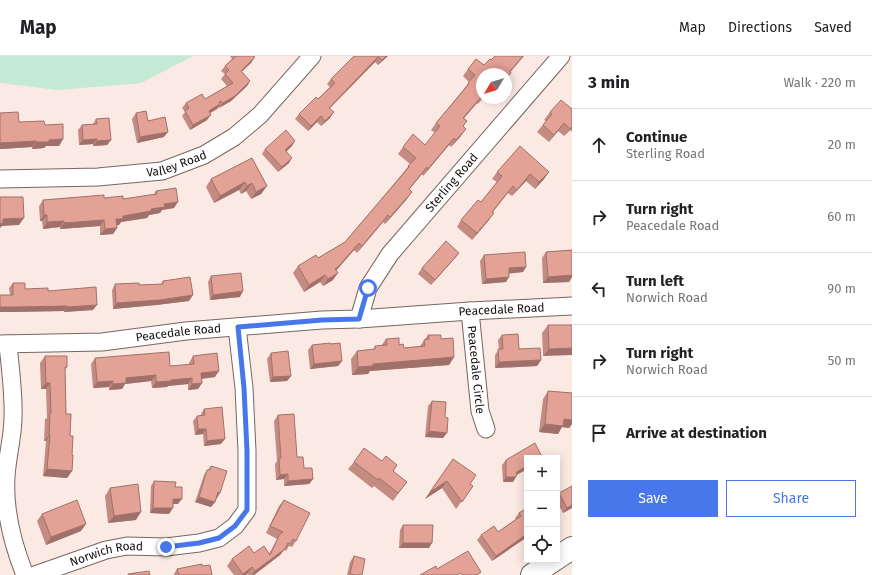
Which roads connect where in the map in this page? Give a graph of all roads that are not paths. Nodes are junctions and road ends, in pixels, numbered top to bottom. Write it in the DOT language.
graph roads {
  1 [pos="312,56"];
  2 [pos="561,56"];
  3 [pos="0,179"];
  4 [pos="572,306"];
  5 [pos="470,311"];
  6 [pos="359,319"];
  7 [pos="238,327"];
  8 [pos="4,344"];
  9 [pos="486,428"];
  10 [pos="572,548"];
  11 [pos="560,556"];
  12 [pos="550,563"];
  13 [pos="25,575"];
  14 [pos="36,575"];
  15 [pos="532,575"];
  1 -- 3 [label="street, Valley Road"];
  2 -- 6 [label="street, Sterling Road"];
  4 -- 5 [label="street, Peacedale Road"];
  5 -- 6 [label="street, Peacedale Road"];
  5 -- 9 [label="street, Peacedale Circle"];
  6 -- 7 [label="street, Peacedale Road"];
  7 -- 8 [label="street, Peacedale Road"];
  7 -- 14 [label="street, Norwich Road"];
  8 -- 13 [label="street"];
  10 -- 11 [label="main road"];
  12 -- 15 [label="main road"];
}
